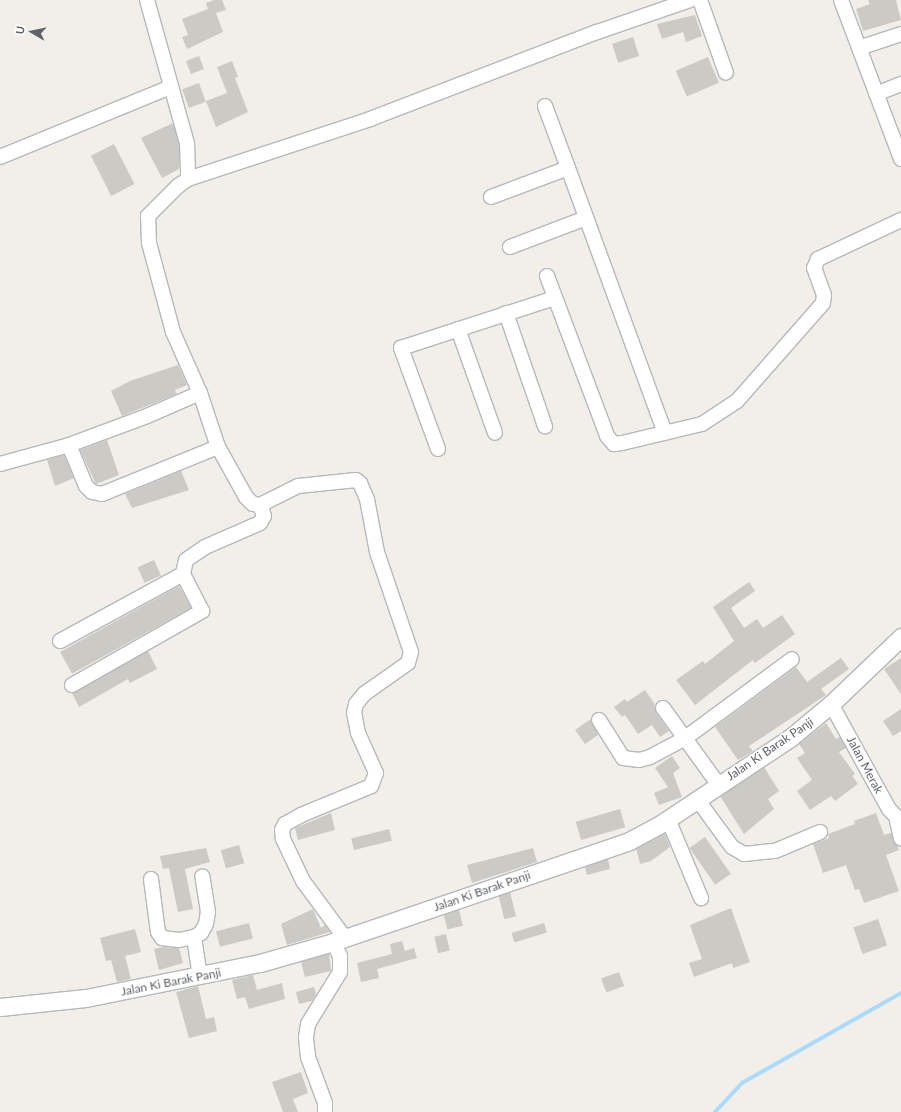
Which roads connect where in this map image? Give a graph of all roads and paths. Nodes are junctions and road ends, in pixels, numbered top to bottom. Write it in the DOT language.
graph roads {
  1 [pos="147,0"];
  2 [pos="690,0"];
  3 [pos="700,0"];
  4 [pos="841,0"];
  5 [pos="901,34"];
  6 [pos="859,48"];
  7 [pos="726,73"];
  8 [pos="901,84"];
  9 [pos="171,87"];
  10 [pos="876,94"];
  11 [pos="545,106"];
  12 [pos="0,157"];
  13 [pos="901,159"];
  14 [pos="568,168"];
  15 [pos="188,179"];
  16 [pos="491,197"];
  17 [pos="586,218"];
  18 [pos="901,220"];
  19 [pos="510,247"];
  20 [pos="547,276"];
  21 [pos="555,298"];
  22 [pos="506,313"];
  23 [pos="458,329"];
  24 [pos="200,393"];
  25 [pos="545,426"];
  26 [pos="495,433"];
  27 [pos="666,433"];
  28 [pos="69,445"];
  29 [pos="218,447"];
  30 [pos="438,449"];
  31 [pos="0,464"];
  32 [pos="260,505"];
  33 [pos="183,574"];
  34 [pos="901,637"];
  35 [pos="60,641"];
  36 [pos="792,659"];
  37 [pos="72,685"];
  38 [pos="831,704"];
  39 [pos="663,708"];
  40 [pos="599,720"];
  41 [pos="684,739"];
  42 [pos="718,784"];
  43 [pos="697,799"];
  44 [pos="668,819"];
  45 [pos="899,822"];
  46 [pos="820,832"];
  47 [pos="901,839"];
  48 [pos="202,876"];
  49 [pos="151,879"];
  50 [pos="701,898"];
  51 [pos="194,937"];
  52 [pos="339,940"];
  53 [pos="200,977"];
  54 [pos="0,1007"];
  55 [pos="325,1112"];
  1 -- 9 [label="street"];
  2 -- 15 [label="street"];
  3 -- 7 [label="street"];
  4 -- 6 [label="street"];
  5 -- 6 [label="street"];
  6 -- 10 [label="street"];
  8 -- 10 [label="street"];
  9 -- 12 [label="street"];
  9 -- 15 [label="street"];
  10 -- 13 [label="street"];
  11 -- 14 [label="street"];
  14 -- 16 [label="street"];
  14 -- 17 [label="street"];
  15 -- 24 [label="street"];
  17 -- 19 [label="street"];
  17 -- 27 [label="street"];
  18 -- 27 [label="street"];
  20 -- 21 [label="street"];
  21 -- 22 [label="street"];
  21 -- 27 [label="street"];
  22 -- 23 [label="street"];
  22 -- 25 [label="street"];
  23 -- 26 [label="street"];
  23 -- 30 [label="street"];
  24 -- 28 [label="street"];
  24 -- 29 [label="street"];
  28 -- 29 [label="street"];
  28 -- 31 [label="street"];
  29 -- 32 [label="street"];
  32 -- 33 [label="street"];
  32 -- 52 [label="street"];
  33 -- 35 [label="street"];
  33 -- 37 [label="street"];
  34 -- 38 [label="street, Jalan Ki Barak Panji"];
  36 -- 41 [label="street"];
  38 -- 42 [label="street, Jalan Ki Barak Panji"];
  38 -- 45 [label="street, Jalan Merak"];
  39 -- 41 [label="street"];
  40 -- 41 [label="street"];
  41 -- 42 [label="street"];
  42 -- 43 [label="street, Jalan Ki Barak Panji"];
  43 -- 44 [label="street, Jalan Ki Barak Panji"];
  43 -- 46 [label="street"];
  44 -- 50 [label="street"];
  44 -- 52 [label="street, Jalan Ki Barak Panji"];
  45 -- 47 [label="street, Jalan Merak"];
  48 -- 51 [label="street"];
  49 -- 51 [label="street"];
  51 -- 53 [label="street"];
  52 -- 53 [label="street, Jalan Ki Barak Panji"];
  52 -- 55 [label="street"];
  53 -- 54 [label="street, Jalan Ki Barak Panji"];
}
